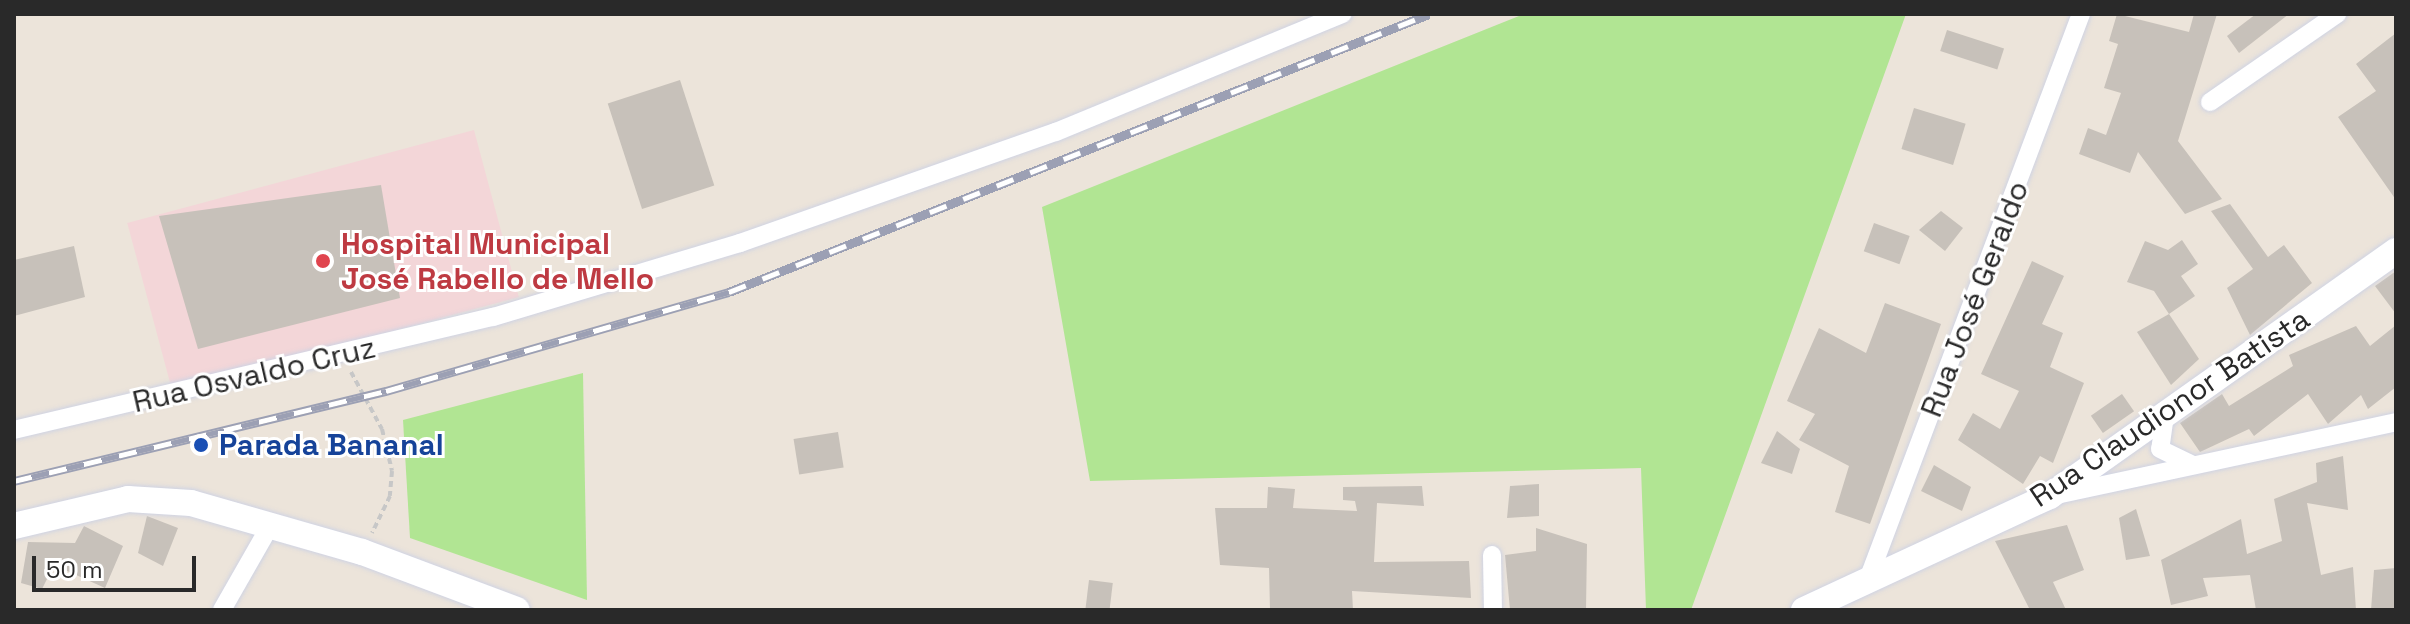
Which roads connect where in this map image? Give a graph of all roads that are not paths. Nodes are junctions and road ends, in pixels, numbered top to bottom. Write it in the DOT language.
graph roads {
  1 [pos="1343,14"];
  2 [pos="2081,14"];
  3 [pos="2337,14"];
  4 [pos="2210,102"];
  5 [pos="2396,251"];
  6 [pos="2165,415"];
  7 [pos="2396,422"];
  8 [pos="14,430"];
  9 [pos="2198,465"];
  10 [pos="2050,496"];
  11 [pos="271,524"];
  12 [pos="14,526"];
  13 [pos="1492,555"];
  14 [pos="1867,582"];
  15 [pos="222,610"];
  16 [pos="517,610"];
  17 [pos="1493,610"];
  18 [pos="1804,610"];
  1 -- 8 [label="street, Rua Osvaldo Cruz"];
  2 -- 14 [label="street, Rua José Geraldo"];
  3 -- 4 [label="street"];
  5 -- 6 [label="main road, Rua Claudionor Batista"];
  6 -- 9 [label="street"];
  6 -- 10 [label="main road, Rua Claudionor Batista"];
  7 -- 9 [label="street"];
  9 -- 10 [label="street"];
  10 -- 14 [label="main road, Rua Claudionor Batista"];
  11 -- 12 [label="main road"];
  11 -- 15 [label="street"];
  11 -- 16 [label="main road"];
  13 -- 17 [label="street"];
  14 -- 18 [label="main road, Rua Claudionor Batista"];
}
